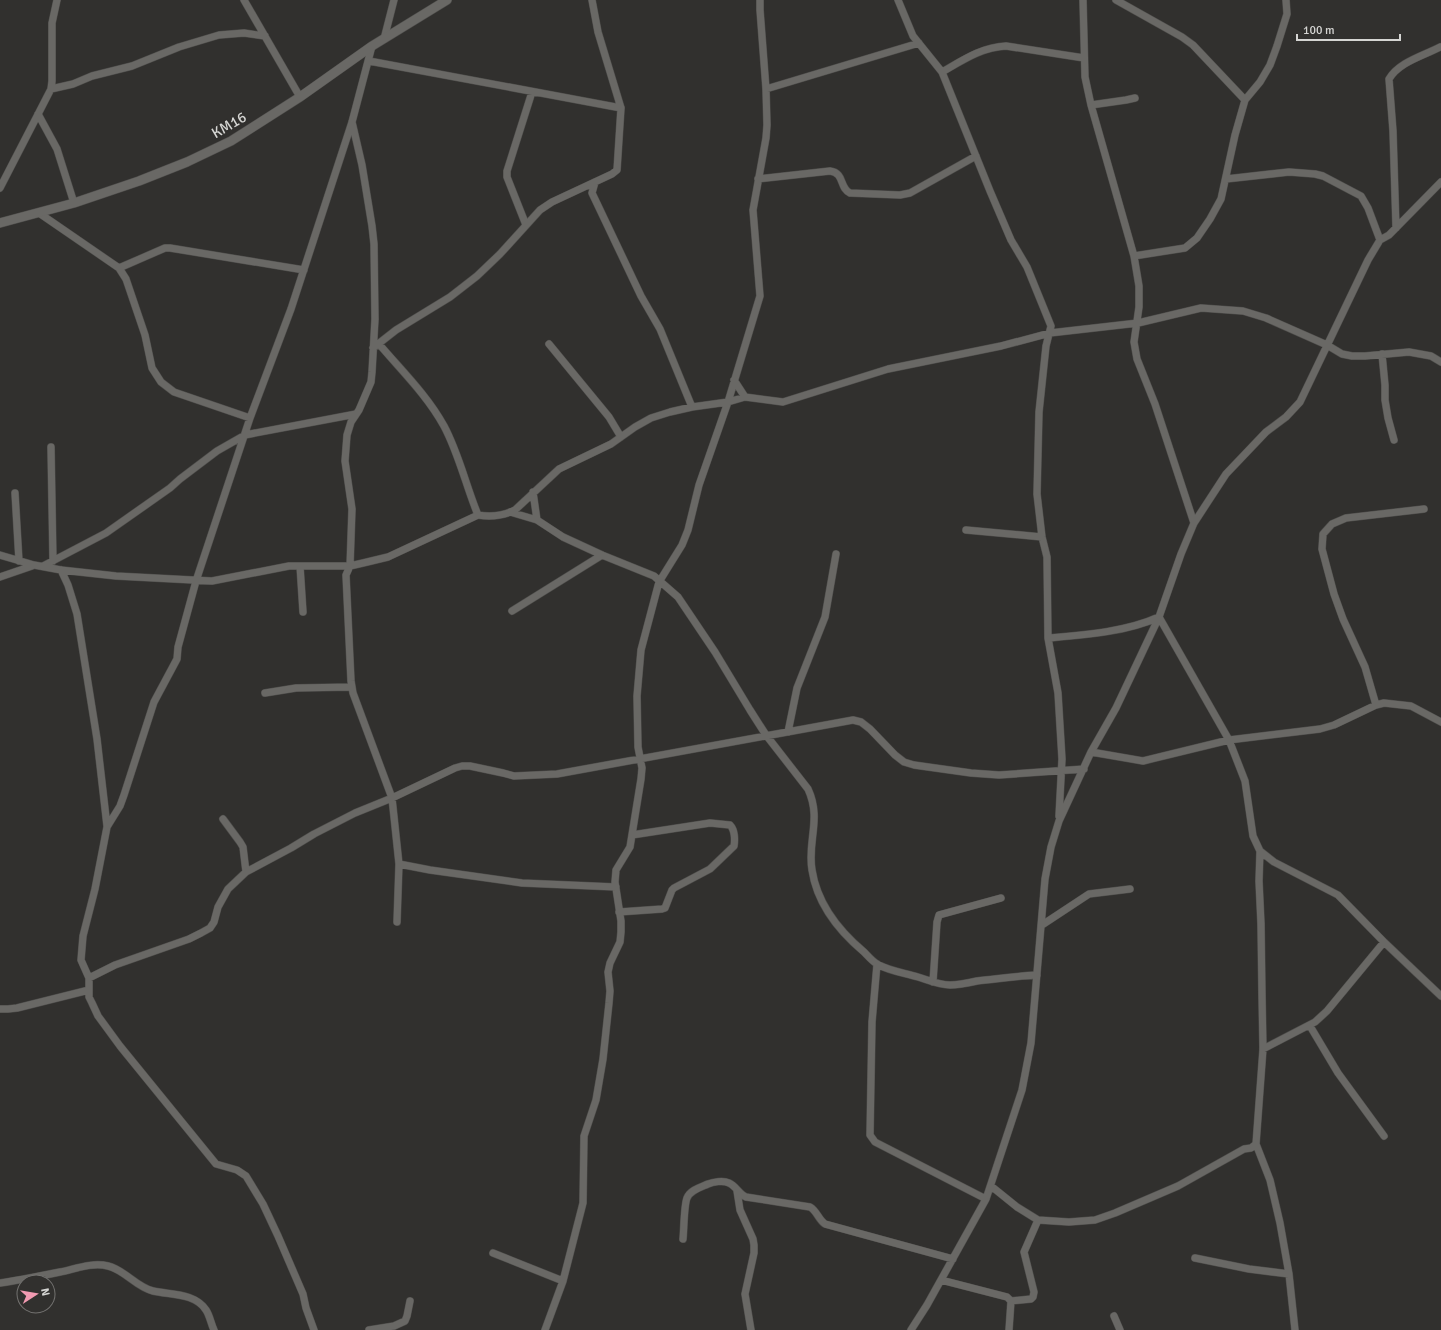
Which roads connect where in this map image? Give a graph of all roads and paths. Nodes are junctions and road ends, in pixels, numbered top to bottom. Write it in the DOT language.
graph roads {
  1 [pos="57,0"];
  2 [pos="244,0"];
  3 [pos="394,0"];
  4 [pos="447,0"];
  5 [pos="592,0"];
  6 [pos="760,0"];
  7 [pos="898,0"];
  8 [pos="1083,0"];
  9 [pos="1116,0"];
  10 [pos="1286,0"];
  11 [pos="266,36"];
  12 [pos="384,39"];
  13 [pos="919,43"];
  14 [pos="372,46"];
  15 [pos="1440,47"];
  16 [pos="1084,58"];
  17 [pos="369,61"];
  18 [pos="942,72"];
  19 [pos="51,89"];
  20 [pos="766,89"];
  21 [pos="532,92"];
  22 [pos="300,97"];
  23 [pos="1135,98"];
  24 [pos="1245,100"];
  25 [pos="1091,105"];
  26 [pos="621,108"];
  27 [pos="38,114"];
  28 [pos="352,122"];
  29 [pos="976,156"];
  30 [pos="758,179"];
  31 [pos="1226,179"];
  32 [pos="595,182"];
  33 [pos="1441,182"];
  34 [pos="0,188"];
  35 [pos="581,188"];
  36 [pos="592,193"];
  37 [pos="74,203"];
  38 [pos="39,213"];
  39 [pos="0,223"];
  40 [pos="526,225"];
  41 [pos="1396,228"];
  42 [pos="1380,240"];
  43 [pos="1134,256"];
  44 [pos="119,268"];
  45 [pos="304,270"];
  46 [pos="1138,323"];
  47 [pos="1050,333"];
  48 [pos="549,344"];
  49 [pos="1327,345"];
  50 [pos="376,346"];
  51 [pos="1382,354"];
  52 [pos="1441,362"];
  53 [pos="734,380"];
  54 [pos="745,397"];
  55 [pos="728,402"];
  56 [pos="692,407"];
  57 [pos="356,414"];
  58 [pos="250,418"];
  59 [pos="245,435"];
  60 [pos="621,437"];
  61 [pos="1394,440"];
  62 [pos="51,447"];
  63 [pos="534,492"];
  64 [pos="15,493"];
  65 [pos="1424,509"];
  66 [pos="510,512"];
  67 [pos="478,515"];
  68 [pos="537,520"];
  69 [pos="1194,523"];
  70 [pos="966,530"];
  71 [pos="1042,538"];
  72 [pos="836,554"];
  73 [pos="0,555"];
  74 [pos="602,555"];
  75 [pos="19,561"];
  76 [pos="53,561"];
  77 [pos="34,565"];
  78 [pos="43,566"];
  79 [pos="300,566"];
  80 [pos="350,566"];
  81 [pos="61,570"];
  82 [pos="0,577"];
  83 [pos="196,580"];
  84 [pos="659,582"];
  85 [pos="512,611"];
  86 [pos="303,612"];
  87 [pos="1159,617"];
  88 [pos="1048,638"];
  89 [pos="351,687"];
  90 [pos="265,693"];
  91 [pos="1376,704"];
  92 [pos="1441,722"];
  93 [pos="788,732"];
  94 [pos="766,735"];
  95 [pos="1229,740"];
  96 [pos="1091,752"];
  97 [pos="640,759"];
  98 [pos="1084,769"];
  99 [pos="1062,770"];
  100 [pos="392,798"];
  101 [pos="223,819"];
  102 [pos="1059,821"];
  103 [pos="107,827"];
  104 [pos="632,835"];
  105 [pos="1260,851"];
  106 [pos="399,864"];
  107 [pos="246,872"];
  108 [pos="616,887"];
  109 [pos="1130,889"];
  110 [pos="1001,898"];
  111 [pos="619,912"];
  112 [pos="397,922"];
  113 [pos="1042,925"];
  114 [pos="1384,942"];
  115 [pos="876,964"];
  116 [pos="1037,975"];
  117 [pos="89,978"];
  118 [pos="934,982"];
  119 [pos="89,990"];
  120 [pos="1441,996"];
  121 [pos="0,1009"];
  122 [pos="1310,1026"];
  123 [pos="1264,1049"];
  124 [pos="1384,1136"];
  125 [pos="1256,1144"];
  126 [pos="991,1186"];
  127 [pos="737,1190"];
  128 [pos="986,1199"];
  129 [pos="1038,1220"];
  130 [pos="683,1239"];
  131 [pos="493,1253"];
  132 [pos="953,1258"];
  133 [pos="1195,1258"];
  134 [pos="1289,1274"];
  135 [pos="941,1280"];
  136 [pos="563,1281"];
  137 [pos="0,1283"];
  138 [pos="410,1301"];
  139 [pos="1010,1301"];
  140 [pos="1114,1316"];
  141 [pos="214,1330"];
  142 [pos="314,1330"];
  143 [pos="369,1330"];
  144 [pos="545,1330"];
  145 [pos="751,1330"];
  146 [pos="911,1330"];
  147 [pos="1009,1330"];
  148 [pos="1120,1330"];
  149 [pos="1295,1330"];
  1 -- 19 [label="street"];
  2 -- 11 [label="street"];
  3 -- 12 [label="street"];
  4 -- 12 [label="street, KM16"];
  5 -- 26 [label="street"];
  6 -- 20 [label="street"];
  7 -- 13 [label="street"];
  8 -- 16 [label="street"];
  9 -- 24 [label="street"];
  10 -- 24 [label="street"];
  11 -- 19 [label="street"];
  11 -- 22 [label="street"];
  12 -- 14 [label="street, KM16"];
  13 -- 18 [label="street"];
  13 -- 20 [label="street"];
  14 -- 17 [label="street"];
  14 -- 22 [label="street, KM16"];
  15 -- 41 [label="street"];
  16 -- 18 [label="street"];
  16 -- 25 [label="street"];
  17 -- 21 [label="street"];
  17 -- 28 [label="street"];
  18 -- 29 [label="street"];
  19 -- 27 [label="street"];
  20 -- 30 [label="street"];
  21 -- 26 [label="street"];
  21 -- 40 [label="street"];
  22 -- 37 [label="street, KM16"];
  23 -- 25 [label="street"];
  24 -- 31 [label="street"];
  25 -- 43 [label="street"];
  26 -- 32 [label="street"];
  27 -- 34 [label="street"];
  27 -- 37 [label="street"];
  28 -- 45 [label="street"];
  28 -- 50 [label="street"];
  29 -- 30 [label="street"];
  29 -- 47 [label="street"];
  30 -- 53 [label="street"];
  31 -- 42 [label="street"];
  31 -- 43 [label="street"];
  32 -- 35 [label="street"];
  32 -- 36 [label="street"];
  33 -- 41 [label="street"];
  35 -- 36 [label="street"];
  35 -- 40 [label="street"];
  36 -- 56 [label="street"];
  37 -- 38 [label="street, KM16"];
  38 -- 39 [label="street, KM16"];
  38 -- 44 [label="street"];
  40 -- 50 [label="street"];
  41 -- 42 [label="street"];
  42 -- 49 [label="street"];
  43 -- 46 [label="street"];
  44 -- 45 [label="street"];
  44 -- 58 [label="street"];
  45 -- 58 [label="street"];
  46 -- 47 [label="street"];
  46 -- 49 [label="street"];
  46 -- 69 [label="street"];
  47 -- 54 [label="street"];
  47 -- 71 [label="street"];
  48 -- 60 [label="street"];
  49 -- 51 [label="street"];
  49 -- 69 [label="street"];
  50 -- 57 [label="street"];
  50 -- 67 [label="street"];
  51 -- 52 [label="street"];
  51 -- 61 [label="street"];
  53 -- 54 [label="street"];
  53 -- 55 [label="street"];
  54 -- 55 [label="street"];
  55 -- 56 [label="street"];
  55 -- 84 [label="street"];
  56 -- 60 [label="street"];
  57 -- 59 [label="street"];
  57 -- 80 [label="street"];
  58 -- 59 [label="street"];
  59 -- 76 [label="street"];
  59 -- 83 [label="street"];
  60 -- 63 [label="street"];
  62 -- 76 [label="street"];
  63 -- 66 [label="street"];
  63 -- 68 [label="street"];
  64 -- 75 [label="street"];
  65 -- 91 [label="street"];
  66 -- 67 [label="street"];
  66 -- 68 [label="street"];
  67 -- 80 [label="street"];
  68 -- 74 [label="street"];
  69 -- 87 [label="street"];
  70 -- 71 [label="street"];
  71 -- 88 [label="street"];
  72 -- 93 [label="street"];
  73 -- 75 [label="street"];
  74 -- 84 [label="street"];
  74 -- 85 [label="street"];
  75 -- 77 [label="street"];
  76 -- 78 [label="street"];
  77 -- 78 [label="street"];
  77 -- 82 [label="street"];
  78 -- 81 [label="street"];
  79 -- 80 [label="street"];
  79 -- 83 [label="street"];
  79 -- 86 [label="street"];
  80 -- 89 [label="street"];
  81 -- 83 [label="street"];
  81 -- 103 [label="street"];
  83 -- 103 [label="street"];
  84 -- 94 [label="street"];
  84 -- 97 [label="street"];
  87 -- 88 [label="street"];
  87 -- 95 [label="street"];
  87 -- 96 [label="street"];
  88 -- 99 [label="street"];
  89 -- 90 [label="street"];
  89 -- 100 [label="street"];
  91 -- 92 [label="street"];
  91 -- 95 [label="street"];
  93 -- 94 [label="street"];
  93 -- 99 [label="street"];
  94 -- 97 [label="street"];
  94 -- 115 [label="street"];
  95 -- 96 [label="street"];
  95 -- 105 [label="street"];
  96 -- 98 [label="street"];
  97 -- 100 [label="street"];
  97 -- 104 [label="street"];
  98 -- 99 [label="street"];
  98 -- 102 [label="street"];
  99 -- 102 [label="street"];
  100 -- 106 [label="street"];
  100 -- 107 [label="street"];
  101 -- 107 [label="street"];
  102 -- 113 [label="street"];
  103 -- 117 [label="street"];
  104 -- 108 [label="street"];
  104 -- 111 [label="street"];
  105 -- 114 [label="street"];
  105 -- 123 [label="street"];
  106 -- 108 [label="street"];
  106 -- 112 [label="street"];
  107 -- 117 [label="street"];
  108 -- 111 [label="street"];
  109 -- 113 [label="street"];
  110 -- 118 [label="street"];
  111 -- 136 [label="street"];
  113 -- 116 [label="street"];
  114 -- 120 [label="street"];
  114 -- 122 [label="street"];
  115 -- 118 [label="street"];
  115 -- 128 [label="street"];
  116 -- 118 [label="street"];
  116 -- 126 [label="street"];
  117 -- 119 [label="street"];
  119 -- 121 [label="street"];
  119 -- 142 [label="street"];
  122 -- 123 [label="street"];
  122 -- 124 [label="street"];
  123 -- 125 [label="street"];
  125 -- 129 [label="street"];
  125 -- 134 [label="street"];
  126 -- 128 [label="street"];
  126 -- 129 [label="street"];
  127 -- 130 [label="street"];
  127 -- 132 [label="street"];
  127 -- 145 [label="street"];
  128 -- 132 [label="street"];
  129 -- 139 [label="street"];
  131 -- 136 [label="street"];
  132 -- 135 [label="street"];
  133 -- 134 [label="street"];
  134 -- 149 [label="street"];
  135 -- 139 [label="street"];
  135 -- 146 [label="street"];
  136 -- 144 [label="street"];
  137 -- 141 [label="street"];
  138 -- 143 [label="street"];
  139 -- 147 [label="street"];
  140 -- 148 [label="street"];
}
